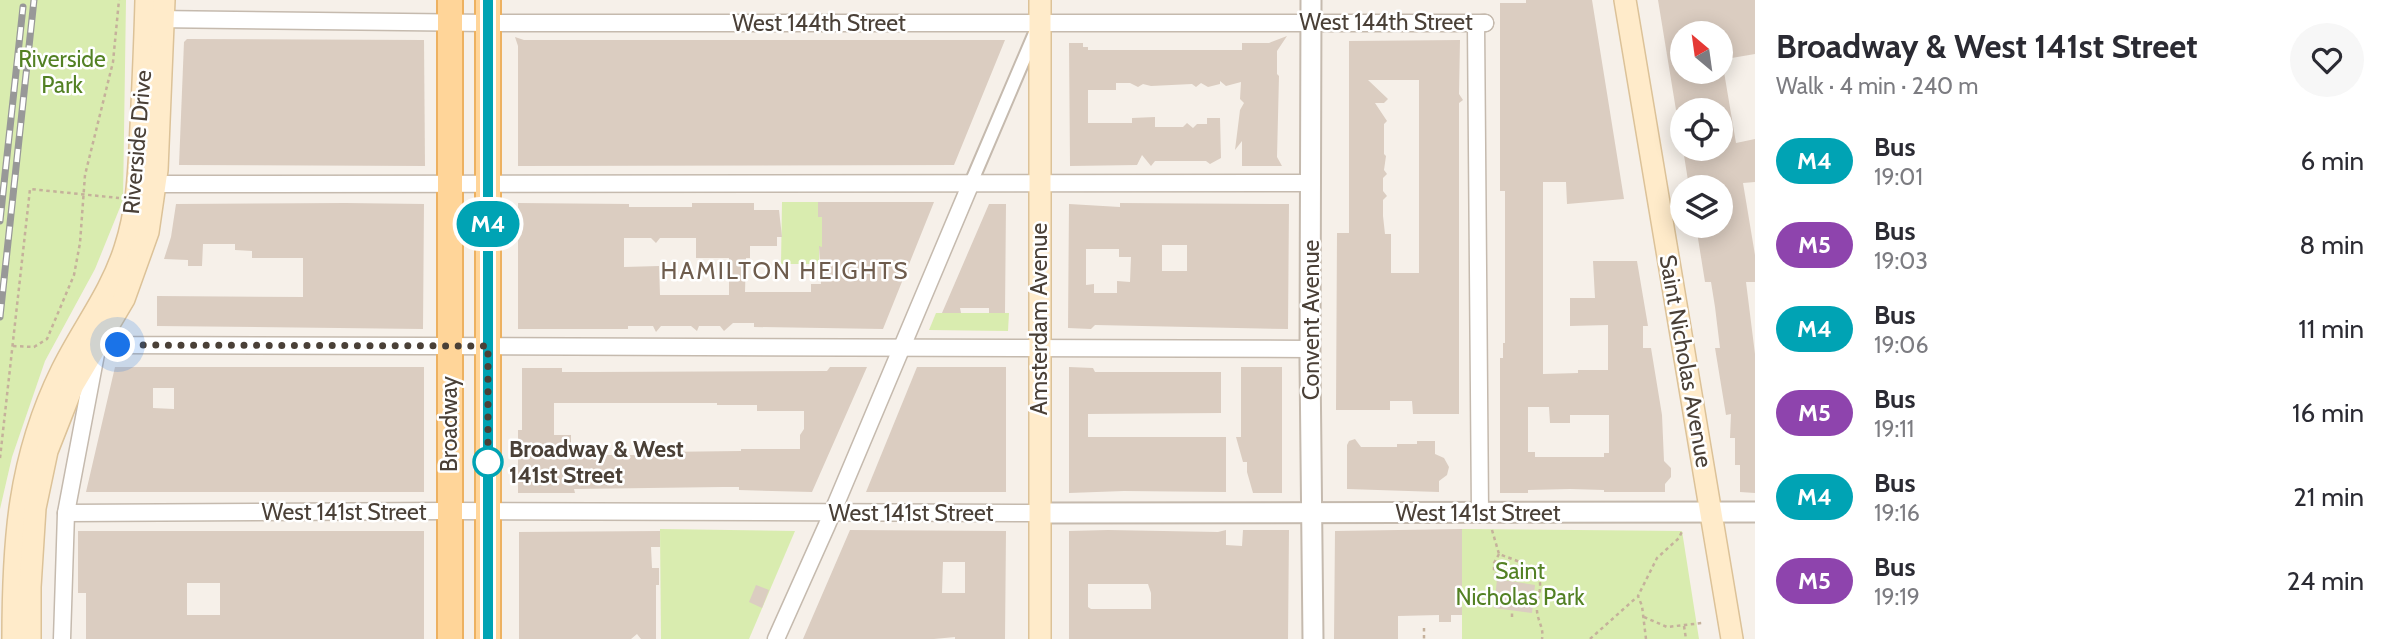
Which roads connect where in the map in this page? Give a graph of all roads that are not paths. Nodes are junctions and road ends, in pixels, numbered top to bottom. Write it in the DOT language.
graph roads {
  1 [pos="1040,0"];
  2 [pos="1311,0"];
  3 [pos="1625,0"];
  4 [pos="154,10"];
  5 [pos="450,11"];
  6 [pos="488,11"];
  7 [pos="1311,22"];
  8 [pos="1040,23"];
  9 [pos="1039,183"];
  10 [pos="1312,183"];
  11 [pos="449,184"];
  12 [pos="488,184"];
  13 [pos="971,184"];
  14 [pos="140,189"];
  15 [pos="94,339"];
  16 [pos="449,346"];
  17 [pos="488,346"];
  18 [pos="901,347"];
  19 [pos="1040,347"];
  20 [pos="1310,349"];
  21 [pos="449,511"];
  22 [pos="488,512"];
  23 [pos="1313,512"];
  24 [pos="1711,512"];
  25 [pos="1755,512"];
  26 [pos="66,513"];
  27 [pos="832,513"];
  28 [pos="1040,513"];
  29 [pos="1480,513"];
  30 [pos="13,639"];
  31 [pos="30,639"];
  32 [pos="62,639"];
  33 [pos="450,639"];
  34 [pos="488,639"];
  35 [pos="776,639"];
  36 [pos="1040,639"];
  37 [pos="1313,639"];
  38 [pos="1732,639"];
  1 -- 8 [label="main road, Amsterdam Avenue"];
  2 -- 7 [label="street, Convent Avenue"];
  3 -- 24 [label="main road, Saint Nicholas Avenue"];
  4 -- 5 [label="street, West 144th Street"];
  4 -- 14 [label="main road, Riverside Drive"];
  5 -- 6 [label="street, West 144th Street"];
  5 -- 11 [label="main road, Broadway"];
  6 -- 8 [label="street, West 144th Street"];
  6 -- 12 [label="main road, Broadway"];
  7 -- 8 [label="street, West 144th Street"];
  7 -- 10 [label="street, Convent Avenue"];
  7 -- 29 [label="street, West 144th Street"];
  8 -- 9 [label="main road, Amsterdam Avenue"];
  8 -- 13 [label="street"];
  9 -- 10 [label="street"];
  9 -- 13 [label="street"];
  9 -- 19 [label="main road, Amsterdam Avenue"];
  10 -- 20 [label="street, Convent Avenue"];
  11 -- 12 [label="street"];
  11 -- 14 [label="street"];
  11 -- 16 [label="main road, Broadway"];
  12 -- 13 [label="street"];
  12 -- 17 [label="main road, Broadway"];
  13 -- 18 [label="street"];
  14 -- 15 [label="main road, Riverside Drive"];
  15 -- 16 [label="street"];
  15 -- 26 [label="street, Riverside Drive"];
  15 -- 30 [label="main road, Riverside Drive"];
  15 -- 31 [label="main road, Riverside Drive"];
  16 -- 17 [label="street"];
  16 -- 21 [label="main road, Broadway"];
  17 -- 18 [label="street"];
  17 -- 22 [label="main road, Broadway"];
  18 -- 19 [label="street"];
  18 -- 27 [label="street"];
  19 -- 20 [label="street"];
  19 -- 28 [label="main road, Amsterdam Avenue"];
  20 -- 23 [label="street, Convent Avenue"];
  21 -- 22 [label="street, West 141st Street"];
  21 -- 26 [label="street, West 141st Street"];
  21 -- 33 [label="main road, Broadway"];
  22 -- 27 [label="street, West 141st Street"];
  22 -- 34 [label="main road, Broadway"];
  23 -- 28 [label="street, West 141st Street"];
  23 -- 29 [label="street, West 141st Street"];
  23 -- 37 [label="street, Convent Avenue"];
  24 -- 25 [label="street, West 141st Street"];
  24 -- 29 [label="street, West 141st Street"];
  24 -- 38 [label="main road, Saint Nicholas Avenue"];
  26 -- 32 [label="street, Riverside Drive"];
  27 -- 28 [label="street, West 141st Street"];
  27 -- 35 [label="street"];
  28 -- 36 [label="main road, Amsterdam Avenue"];
}
